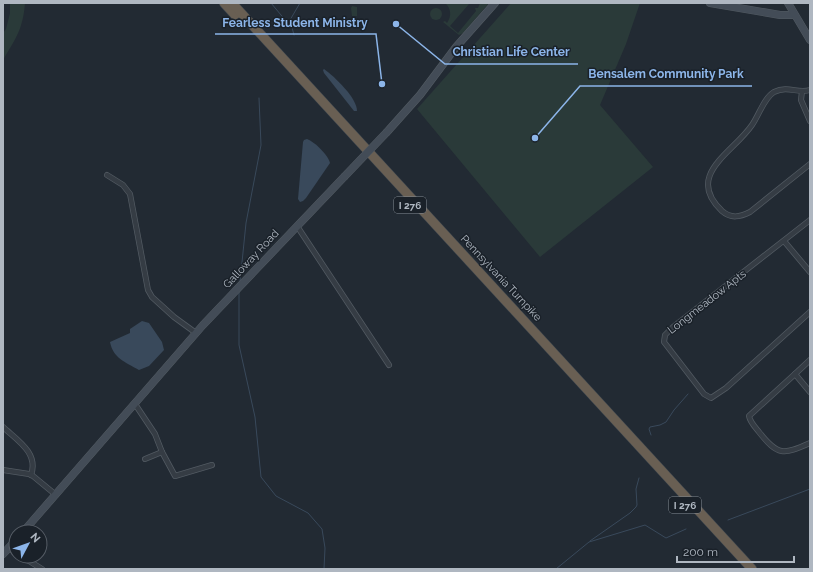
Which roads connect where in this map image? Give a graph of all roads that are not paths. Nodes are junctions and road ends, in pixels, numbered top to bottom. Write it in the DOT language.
graph roads {
  1 [pos="224,3"];
  2 [pos="232,3"];
  3 [pos="495,3"];
  4 [pos="710,3"];
  5 [pos="788,3"];
  6 [pos="794,14"];
  7 [pos="810,40"];
  8 [pos="810,90"];
  9 [pos="802,91"];
  10 [pos="810,121"];
  11 [pos="810,164"];
  12 [pos="107,175"];
  13 [pos="810,220"];
  14 [pos="297,226"];
  15 [pos="784,241"];
  16 [pos="810,272"];
  17 [pos="810,312"];
  18 [pos="196,333"];
  19 [pos="810,360"];
  20 [pos="389,365"];
  21 [pos="795,374"];
  22 [pos="810,392"];
  23 [pos="135,404"];
  24 [pos="3,427"];
  25 [pos="810,443"];
  26 [pos="162,452"];
  27 [pos="145,459"];
  28 [pos="212,465"];
  29 [pos="3,470"];
  30 [pos="31,475"];
  31 [pos="56,495"];
  32 [pos="30,524"];
  33 [pos="744,569"];
  34 [pos="752,569"];
  1 -- 33 [label="highway, Pennsylvania Turnpike / I 276"];
  2 -- 34 [label="highway, Pennsylvania Turnpike / I 276"];
  3 -- 14 [label="main road, Galloway Road, bridge"];
  4 -- 6 [label="main road"];
  5 -- 6 [label="main road"];
  6 -- 7 [label="main road"];
  8 -- 9 [label="street"];
  9 -- 10 [label="street"];
  9 -- 11 [label="street"];
  12 -- 18 [label="street"];
  13 -- 15 [label="street, Longmeadow Apts"];
  14 -- 18 [label="main road, Galloway Road"];
  14 -- 20 [label="street"];
  15 -- 16 [label="street"];
  15 -- 17 [label="street, Longmeadow Apts"];
  18 -- 23 [label="main road, Galloway Road"];
  19 -- 21 [label="street"];
  21 -- 22 [label="street"];
  21 -- 25 [label="street"];
  23 -- 26 [label="street"];
  23 -- 31 [label="main road, Galloway Road"];
  24 -- 30 [label="street"];
  26 -- 27 [label="street"];
  26 -- 28 [label="street"];
  29 -- 30 [label="street"];
  30 -- 31 [label="street"];
  31 -- 32 [label="main road, Galloway Road"];
}
